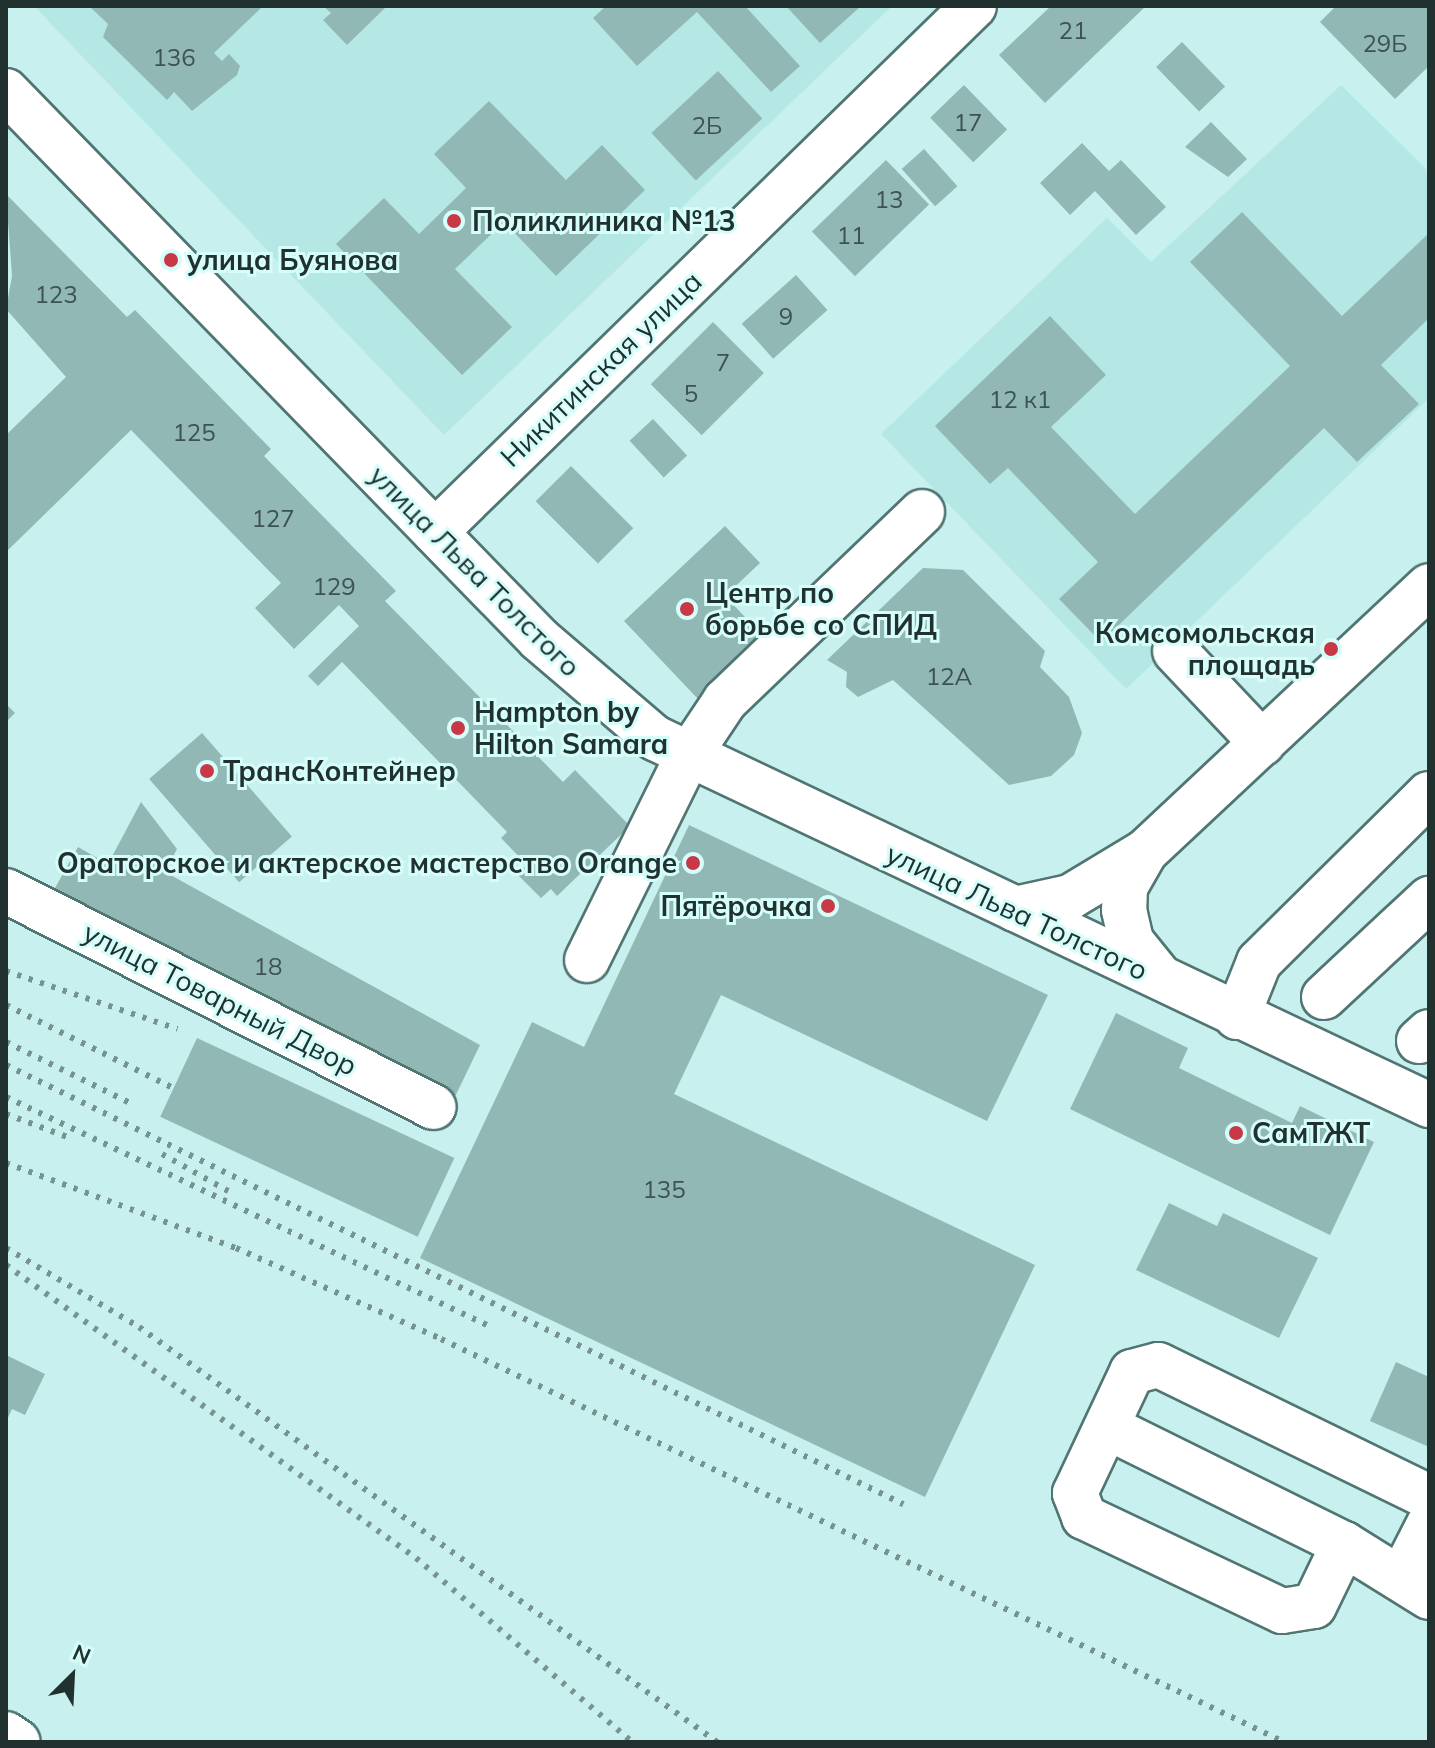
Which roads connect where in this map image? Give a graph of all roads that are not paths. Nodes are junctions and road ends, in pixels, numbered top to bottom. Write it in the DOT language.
graph roads {
  1 [pos="974,6"];
  2 [pos="6,91"];
  3 [pos="922,512"];
  4 [pos="435,532"];
  5 [pos="1429,586"];
  6 [pos="1175,651"];
  7 [pos="1262,743"];
  8 [pos="687,758"];
  9 [pos="1429,794"];
  10 [pos="1145,852"];
  11 [pos="6,891"];
  12 [pos="1429,899"];
  13 [pos="1015,909"];
  14 [pos="587,960"];
  15 [pos="1168,984"];
  16 [pos="1324,997"];
  17 [pos="1237,1017"];
  18 [pos="1429,1105"];
  19 [pos="434,1107"];
  20 [pos="1107,1427"];
  21 [pos="1429,1497"];
  22 [pos="1429,1524"];
  23 [pos="1344,1544"];
  24 [pos="1415,1588"];
  25 [pos="6,1734"];
  26 [pos="18,1742"];
  1 -- 4 [label="main road, Никитинская улица"];
  2 -- 4 [label="main road, улица Льва Толстого"];
  3 -- 8 [label="main road"];
  4 -- 8 [label="main road, улица Льва Толстого"];
  5 -- 7 [label="main road"];
  6 -- 7 [label="main road"];
  7 -- 10 [label="main road"];
  8 -- 13 [label="main road, улица Льва Толстого"];
  8 -- 14 [label="main road"];
  9 -- 17 [label="main road"];
  10 -- 13 [label="main road"];
  10 -- 15 [label="main road"];
  11 -- 19 [label="main road, улица Товарный Двор"];
  12 -- 16 [label="main road"];
  13 -- 15 [label="main road, улица Льва Толстого"];
  15 -- 17 [label="main road"];
  17 -- 18 [label="main road"];
  20 -- 21 [label="main road"];
  20 -- 23 [label="main road"];
  20 -- 23 [label="main road"];
  22 -- 24 [label="main road"];
  23 -- 24 [label="main road"];
  25 -- 26 [label="main road"];
}
